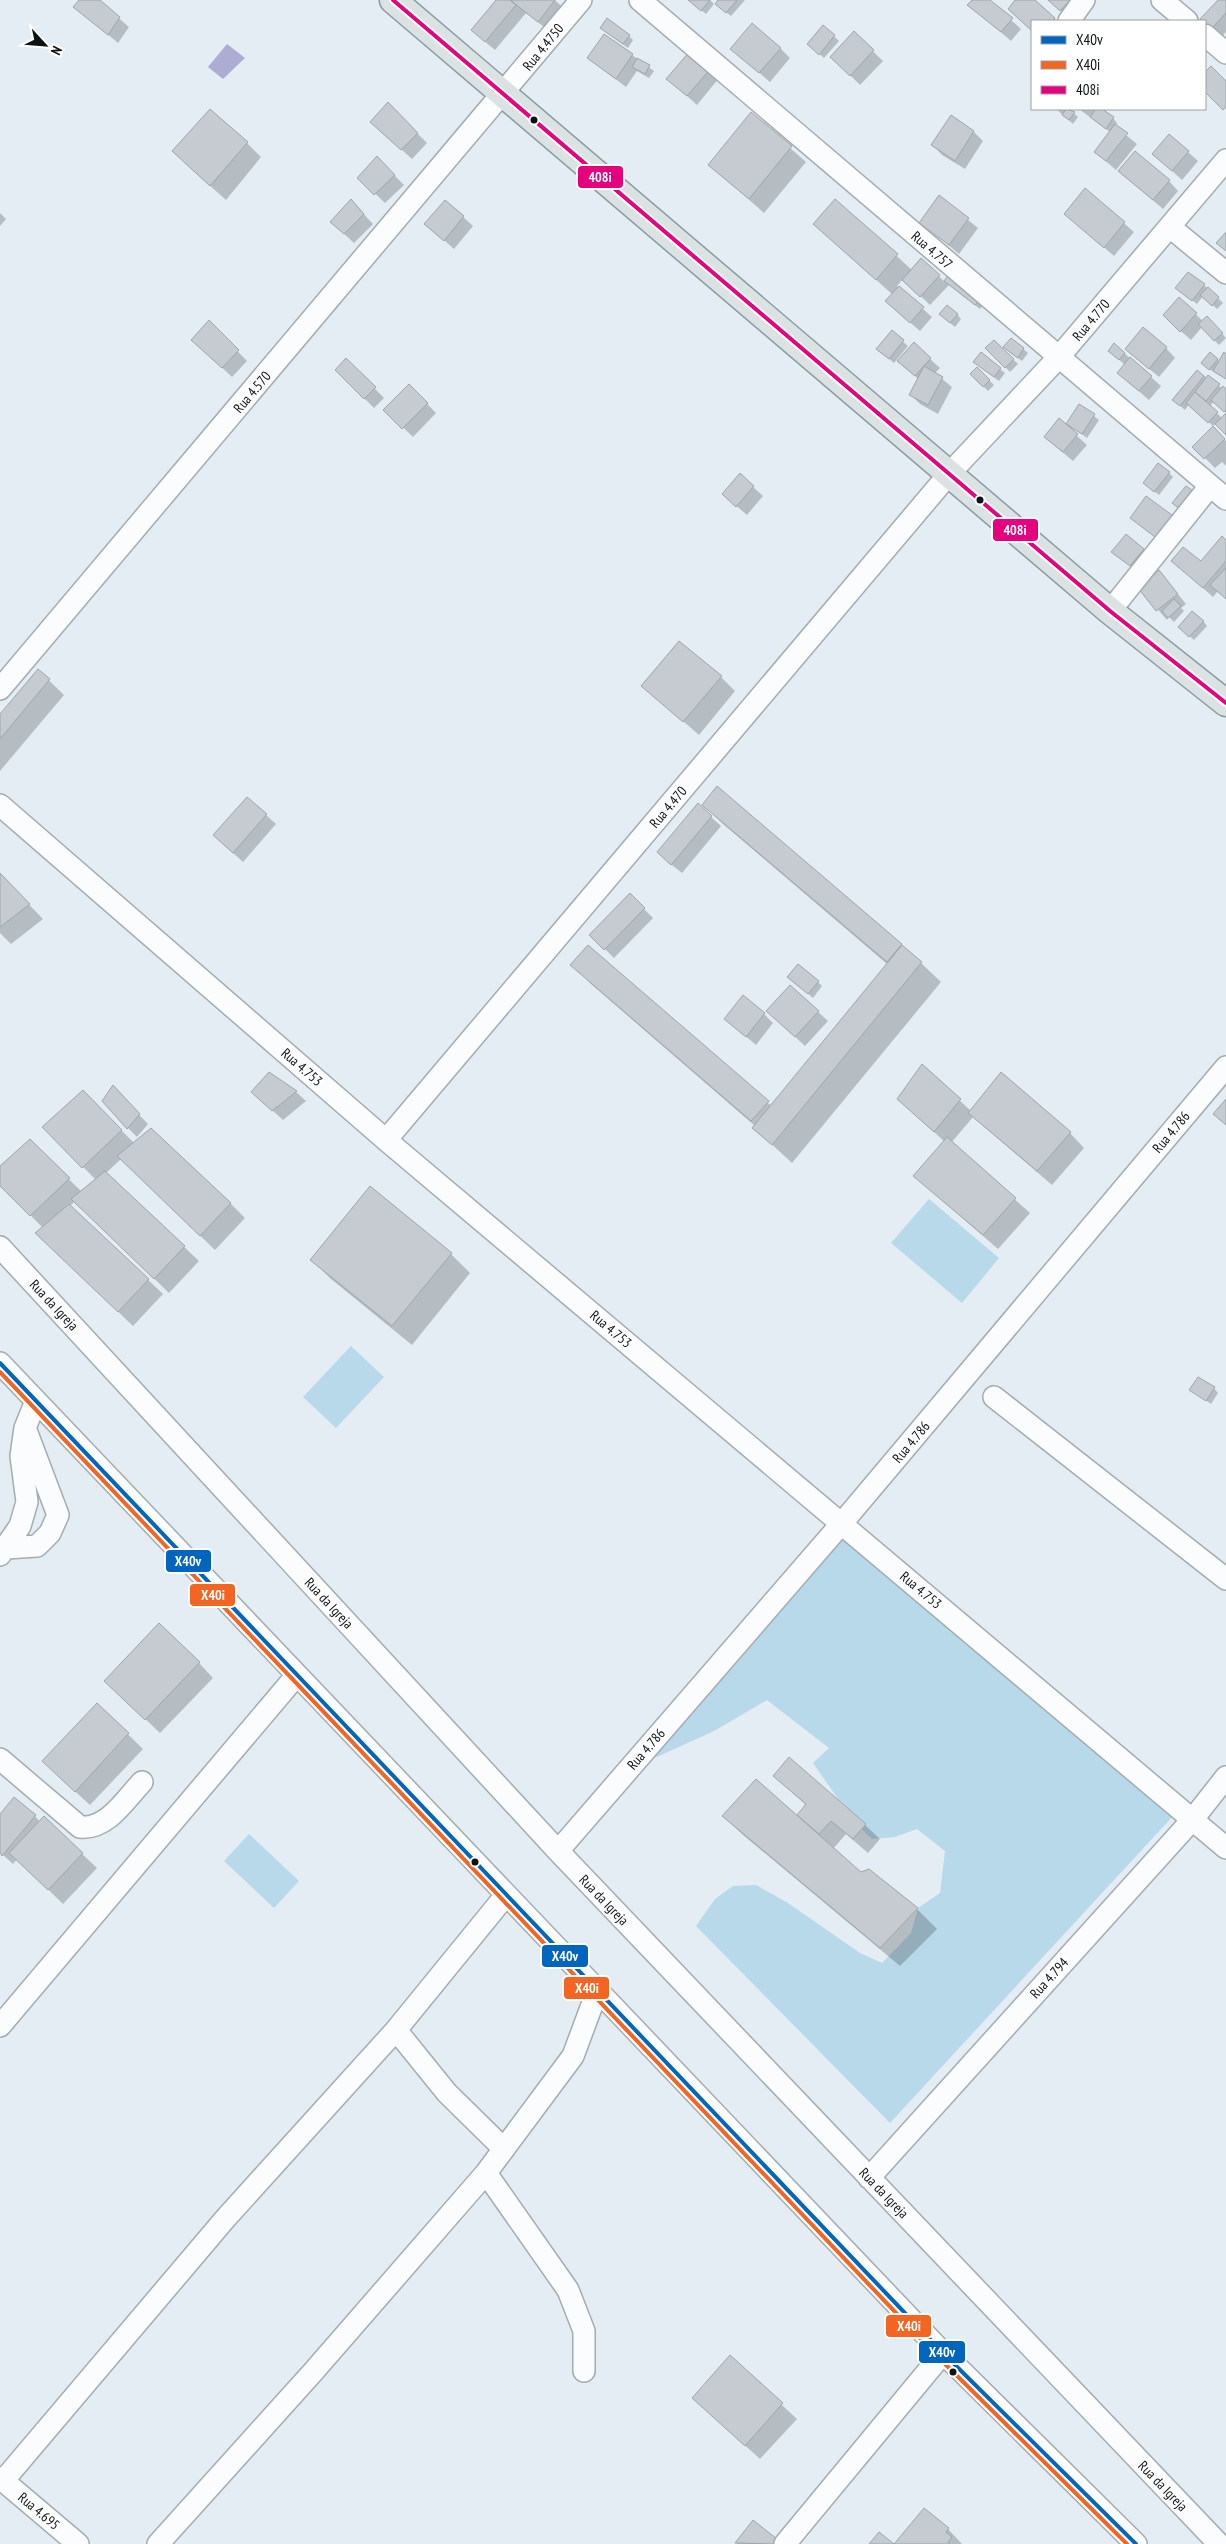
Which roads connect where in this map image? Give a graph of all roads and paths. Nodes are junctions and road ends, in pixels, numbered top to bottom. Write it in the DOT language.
graph roads {
  1 [pos="393,0"];
  2 [pos="581,0"];
  3 [pos="640,0"];
  4 [pos="1084,0"];
  5 [pos="1162,0"];
  6 [pos="1069,20"];
  7 [pos="1187,20"];
  8 [pos="1206,36"];
  9 [pos="1226,53"];
  10 [pos="504,94"];
  11 [pos="1226,160"];
  12 [pos="1170,227"];
  13 [pos="1226,273"];
  14 [pos="1058,358"];
  15 [pos="950,474"];
  16 [pos="1221,494"];
  17 [pos="1110,610"];
  18 [pos="0,689"];
  19 [pos="1226,703"];
  20 [pos="0,805"];
  21 [pos="1226,1067"];
  22 [pos="386,1140"];
  23 [pos="0,1247"];
  24 [pos="0,1364"];
  25 [pos="994,1397"];
  26 [pos="36,1401"];
  27 [pos="25,1428"];
  28 [pos="842,1523"];
  29 [pos="3,1551"];
  30 [pos="1226,1579"];
  31 [pos="296,1676"];
  32 [pos="0,1760"];
  33 [pos="1226,1777"];
  34 [pos="142,1782"];
  35 [pos="1193,1819"];
  36 [pos="1226,1848"];
  37 [pos="558,1851"];
  38 [pos="506,1895"];
  39 [pos="598,1989"];
  40 [pos="0,2026"];
  41 [pos="396,2030"];
  42 [pos="504,2149"];
  43 [pos="486,2174"];
  44 [pos="869,2178"];
  45 [pos="943,2353"];
  46 [pos="584,2370"];
  47 [pos="2,2479"];
  48 [pos="78,2544"];
  49 [pos="158,2544"];
  50 [pos="785,2544"];
  51 [pos="1136,2544"];
  52 [pos="1218,2544"];
  1 -- 10 [label="main road"];
  2 -- 10 [label="street, Rua 4.4750"];
  3 -- 14 [label="street, Rua 4.757"];
  4 -- 6 [label="street"];
  5 -- 7 [label="street"];
  8 -- 9 [label="street"];
  10 -- 15 [label="main road"];
  10 -- 18 [label="street, Rua 4.570"];
  11 -- 12 [label="street, Rua 4.770"];
  12 -- 13 [label="street"];
  12 -- 14 [label="street, Rua 4.770"];
  14 -- 15 [label="street, Rua 4.770"];
  14 -- 16 [label="street, Rua 4.757"];
  15 -- 17 [label="main road"];
  15 -- 22 [label="street, Rua 4.470"];
  16 -- 17 [label="street"];
  17 -- 19 [label="main road"];
  20 -- 22 [label="street, Rua 4.753"];
  21 -- 28 [label="street, Rua 4.786"];
  22 -- 28 [label="street, Rua 4.753"];
  23 -- 37 [label="street, Rua da Igreja"];
  24 -- 26 [label="street"];
  25 -- 30 [label="street"];
  26 -- 27 [label="street"];
  26 -- 31 [label="street"];
  27 -- 29 [label="street"];
  27 -- 29 [label="street"];
  28 -- 35 [label="street, Rua 4.753"];
  28 -- 37 [label="street, Rua 4.786"];
  31 -- 38 [label="street"];
  31 -- 40 [label="street"];
  32 -- 34 [label="street"];
  33 -- 35 [label="street, Rua 4.794"];
  35 -- 36 [label="street, Rua 4.753"];
  35 -- 44 [label="street, Rua 4.794"];
  37 -- 44 [label="street, Rua da Igreja"];
  38 -- 39 [label="street"];
  38 -- 41 [label="street"];
  39 -- 42 [label="street"];
  39 -- 45 [label="street"];
  41 -- 42 [label="street"];
  41 -- 47 [label="street"];
  42 -- 43 [label="street"];
  43 -- 46 [label="street"];
  43 -- 49 [label="street"];
  44 -- 52 [label="street, Rua da Igreja"];
  45 -- 50 [label="street"];
  45 -- 51 [label="street"];
  47 -- 48 [label="street, Rua 4.695"];
}
